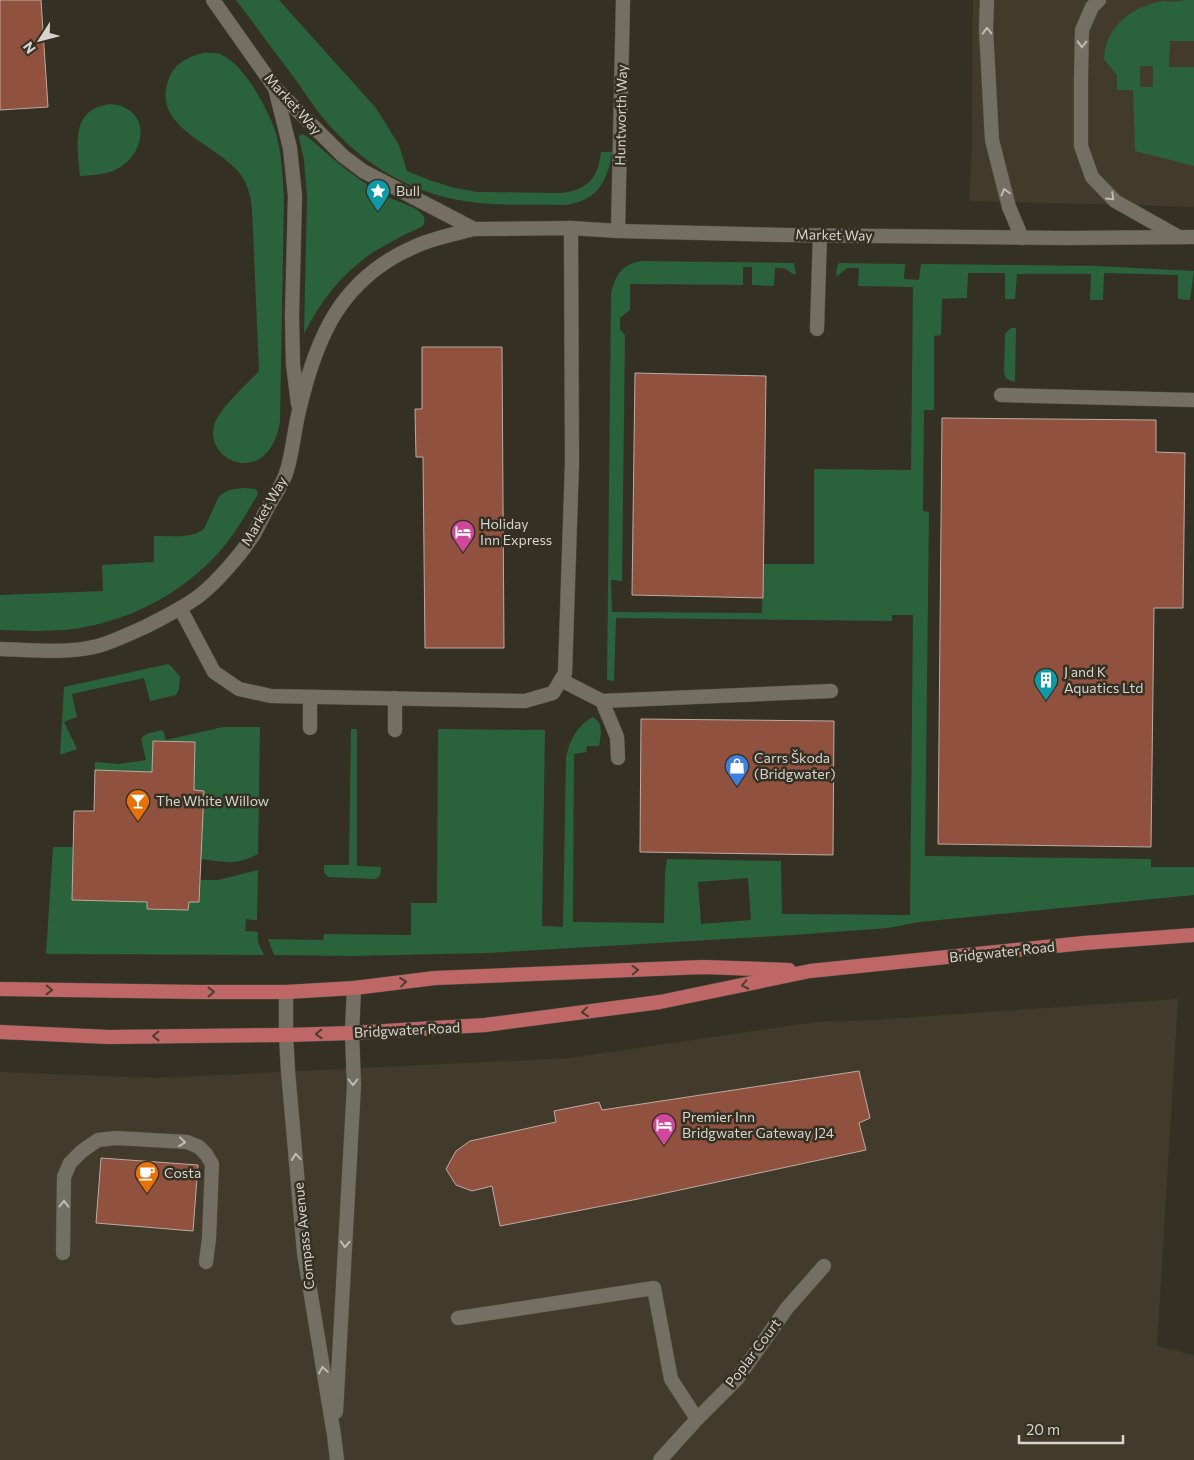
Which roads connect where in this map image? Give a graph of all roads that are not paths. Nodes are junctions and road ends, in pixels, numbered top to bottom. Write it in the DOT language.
graph roads {
  1 [pos="214,0"];
  2 [pos="623,0"];
  3 [pos="987,0"];
  4 [pos="1099,0"];
  5 [pos="275,88"];
  6 [pos="571,228"];
  7 [pos="474,229"];
  8 [pos="618,230"];
  9 [pos="820,235"];
  10 [pos="1194,236"];
  11 [pos="1179,237"];
  12 [pos="1022,238"];
  13 [pos="817,329"];
  14 [pos="1001,396"];
  15 [pos="1194,400"];
  16 [pos="298,411"];
  17 [pos="180,608"];
  18 [pos="0,649"];
  19 [pos="561,680"];
  20 [pos="832,691"];
  21 [pos="310,697"];
  22 [pos="395,698"];
  23 [pos="602,701"];
  24 [pos="310,728"];
  25 [pos="395,730"];
  26 [pos="618,758"];
  27 [pos="1194,934"];
  28 [pos="810,971"];
  29 [pos="354,988"];
  30 [pos="0,989"];
  31 [pos="286,992"];
  32 [pos="0,1032"];
  33 [pos="352,1033"];
  34 [pos="286,1035"];
  35 [pos="62,1253"];
  36 [pos="206,1262"];
  37 [pos="824,1266"];
  38 [pos="458,1318"];
  39 [pos="697,1419"];
  40 [pos="334,1435"];
  41 [pos="337,1460"];
  42 [pos="660,1460"];
  1 -- 5 [label="street, Market Way"];
  2 -- 8 [label="street, Huntworth Way"];
  12 -- 3 [label="street, one-way"];
  4 -- 11 [label="street, one-way"];
  5 -- 7 [label="street, Market Way"];
  5 -- 16 [label="street"];
  6 -- 7 [label="street, Market Way"];
  6 -- 8 [label="street, Market Way"];
  6 -- 19 [label="street"];
  7 -- 16 [label="street, Market Way"];
  8 -- 9 [label="street, Market Way"];
  9 -- 12 [label="street, Market Way"];
  9 -- 13 [label="street"];
  10 -- 11 [label="street, Market Way"];
  11 -- 12 [label="street, Market Way"];
  14 -- 15 [label="street"];
  16 -- 17 [label="street, Market Way"];
  17 -- 18 [label="street, Market Way"];
  17 -- 21 [label="street"];
  19 -- 22 [label="street"];
  19 -- 23 [label="street"];
  20 -- 23 [label="street"];
  21 -- 22 [label="street"];
  21 -- 24 [label="street"];
  22 -- 25 [label="street"];
  23 -- 26 [label="street"];
  27 -- 28 [label="main road, Bridgwater Road"];
  29 -- 28 [label="main road, Bridgwater Road, one-way"];
  28 -- 33 [label="main road, Bridgwater Road, one-way"];
  29 -- 31 [label="main road, Bridgwater Road"];
  29 -- 33 [label="street, Compass Avenue"];
  30 -- 31 [label="main road, Bridgwater Road, one-way"];
  31 -- 34 [label="street, Compass Avenue"];
  34 -- 32 [label="main road, Bridgwater Road, one-way"];
  33 -- 34 [label="main road, Bridgwater Road, one-way"];
  33 -- 40 [label="street, Compass Avenue, one-way"];
  40 -- 34 [label="street, Compass Avenue, one-way"];
  35 -- 36 [label="street, one-way"];
  37 -- 39 [label="street, Poplar Court"];
  38 -- 39 [label="street"];
  39 -- 42 [label="street, Poplar Court"];
  40 -- 41 [label="street, Compass Avenue"];
}
